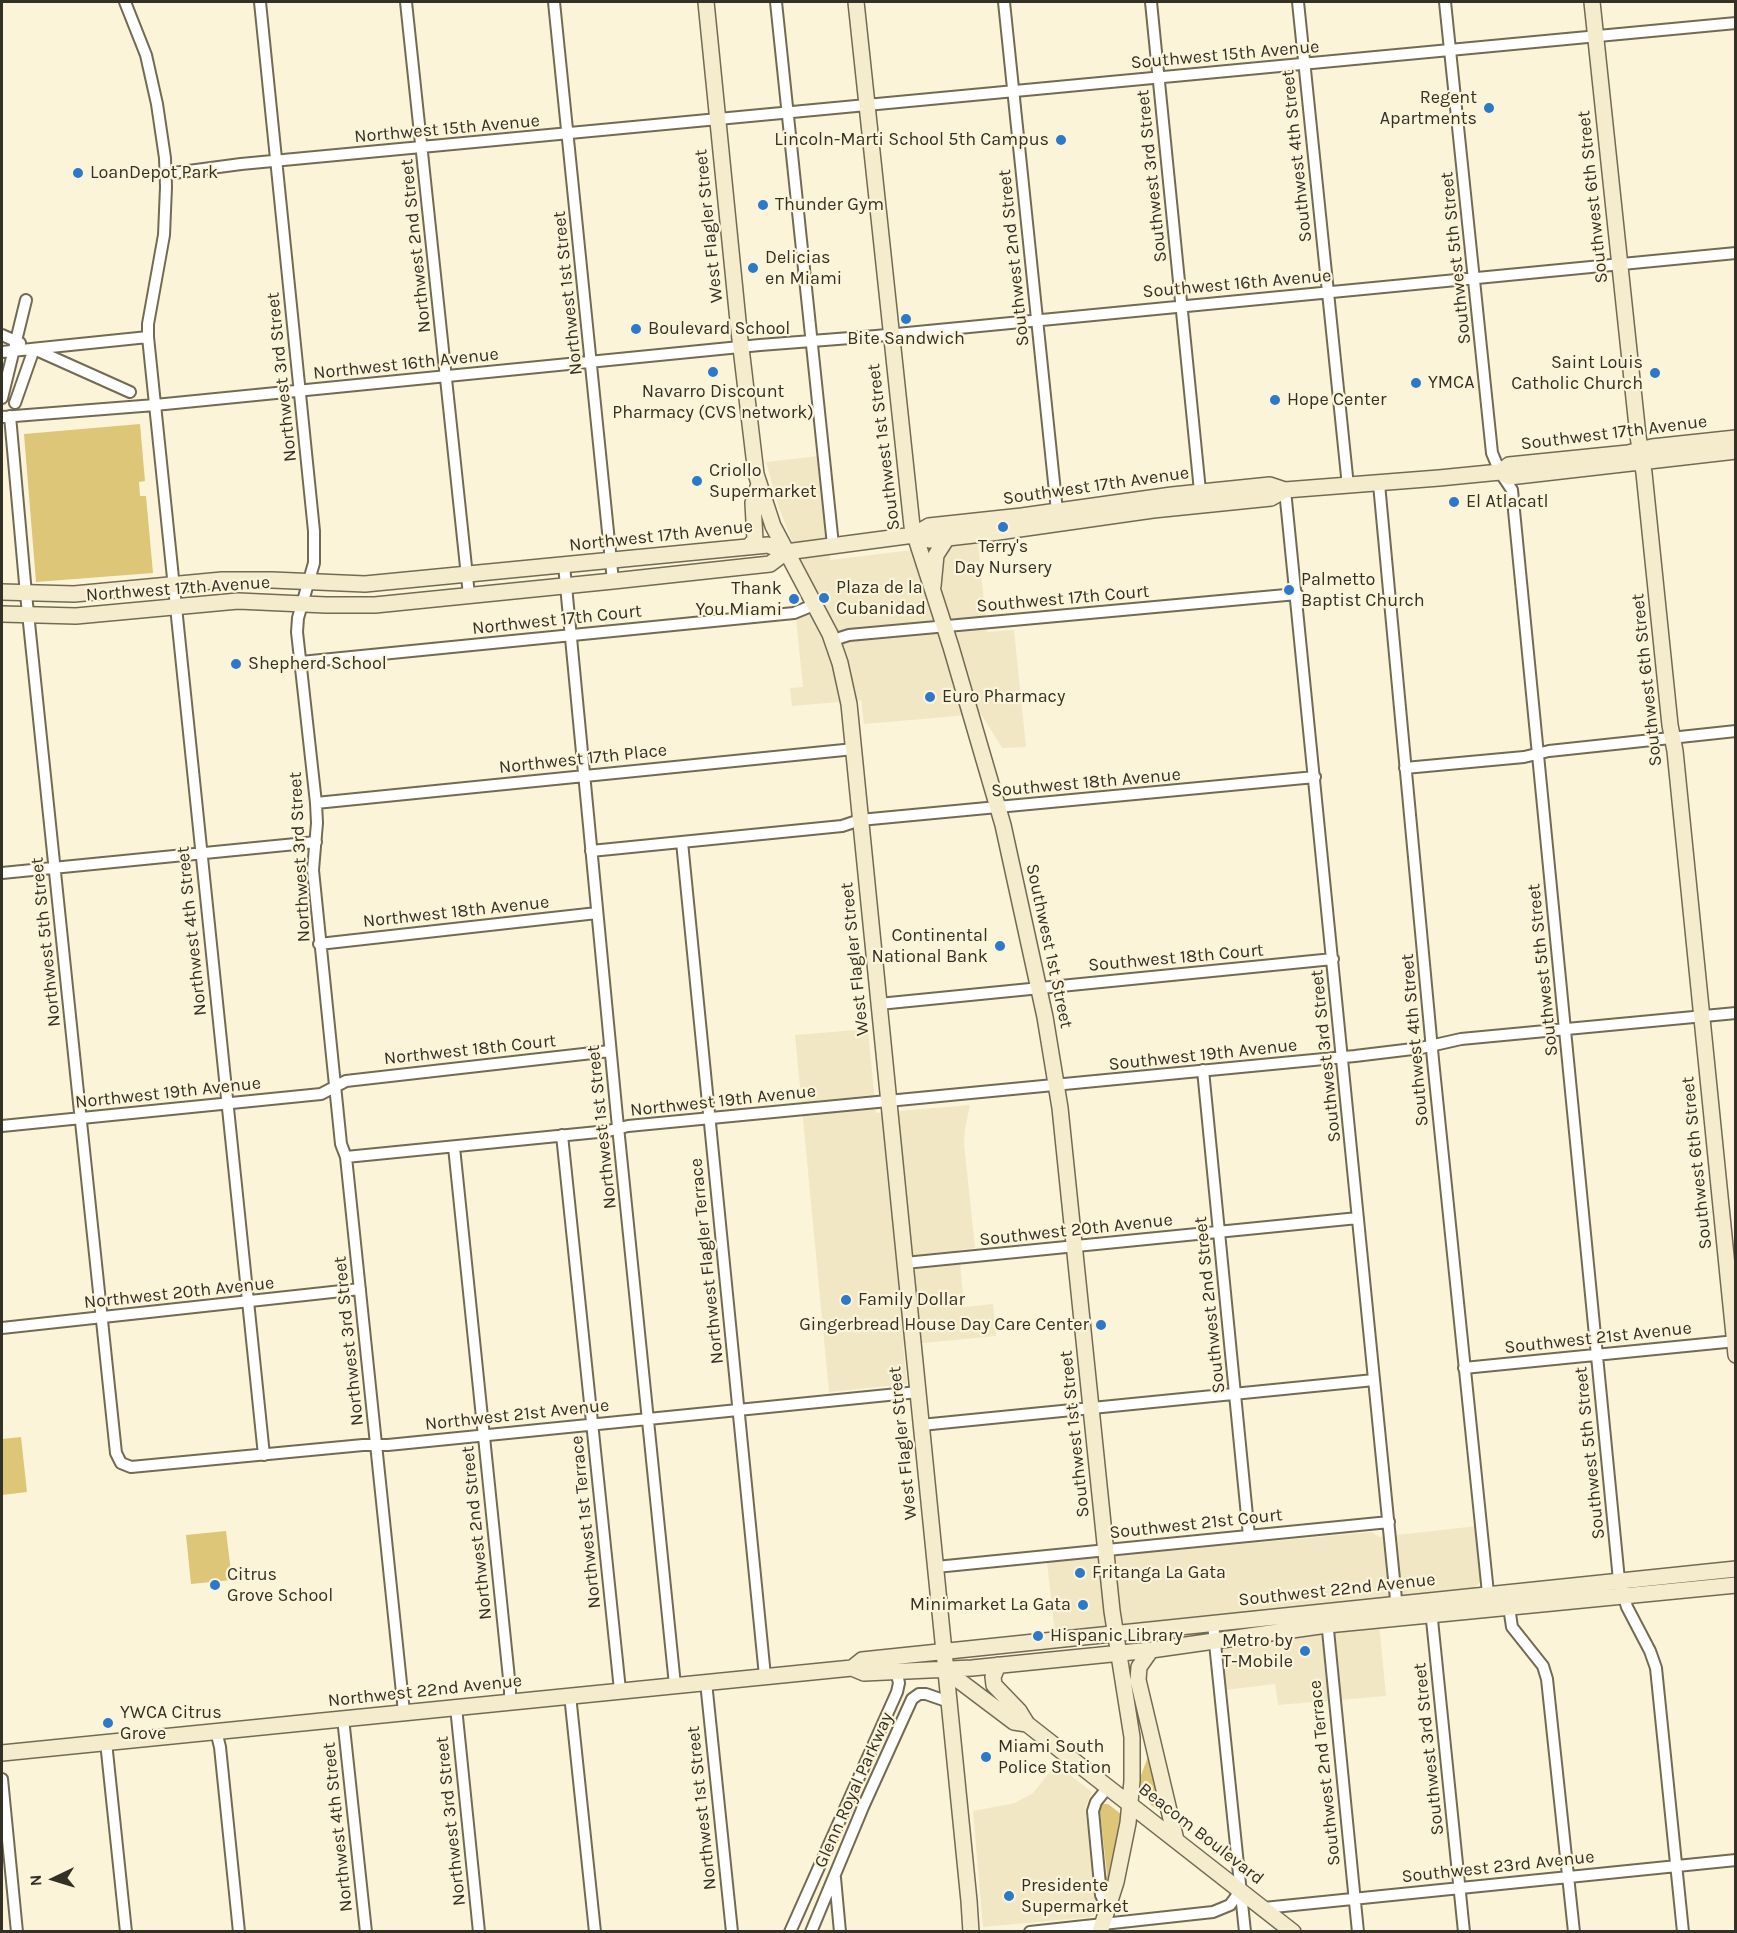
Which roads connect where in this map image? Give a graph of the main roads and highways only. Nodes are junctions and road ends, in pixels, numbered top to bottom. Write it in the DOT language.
graph roads {
  1 [pos="706,2"];
  2 [pos="856,2"];
  3 [pos="1593,2"];
  4 [pos="1736,438"];
  5 [pos="1736,451"];
  6 [pos="1641,456"];
  7 [pos="759,484"];
  8 [pos="1285,490"];
  9 [pos="1200,491"];
  10 [pos="1187,506"];
  11 [pos="1062,516"];
  12 [pos="914,535"];
  13 [pos="947,538"];
  14 [pos="749,546"];
  15 [pos="786,552"];
  16 [pos="2,592"];
  17 [pos="933,592"];
  18 [pos="2,614"];
  19 [pos="1735,1346"];
  20 [pos="1736,1569"];
  21 [pos="1736,1585"];
  22 [pos="1620,1588"];
  23 [pos="1430,1607"];
  24 [pos="1326,1618"];
  25 [pos="1115,1634"];
  26 [pos="1151,1650"];
  27 [pos="944,1651"];
  28 [pos="1118,1653"];
  29 [pos="998,1665"];
  30 [pos="852,1668"];
  31 [pos="945,1670"];
  32 [pos="1027,1724"];
  33 [pos="1149,1731"];
  34 [pos="2,1753"];
  35 [pos="1132,1776"];
  36 [pos="1131,1804"];
  37 [pos="1176,1840"];
  38 [pos="1102,1928"];
  39 [pos="970,1932"];
  40 [pos="1293,1932"];
  1 -- 7 [label="main road, West Flagler Street"];
  2 -- 12 [label="main road, Southwest 1st Street"];
  3 -- 6 [label="main road, Southwest 6th Street"];
  4 -- 6 [label="main road, Southwest 17th Avenue"];
  5 -- 6 [label="main road, Southwest 17th Avenue"];
  6 -- 8 [label="main road, Southwest 17th Avenue"];
  6 -- 19 [label="main road, Southwest 6th Street"];
  7 -- 14 [label="main road"];
  7 -- 15 [label="main road, West Flagler Street"];
  8 -- 9 [label="main road, Southwest 17th Avenue"];
  8 -- 10 [label="main road, Southwest 17th Avenue"];
  9 -- 10 [label="main road"];
  9 -- 11 [label="main road, Southwest 17th Avenue"];
  10 -- 11 [label="main road, Southwest 17th Avenue"];
  11 -- 12 [label="main road, Southwest 17th Avenue"];
  11 -- 13 [label="main road, Southwest 17th Avenue"];
  12 -- 13 [label="main road, Southwest 17th Avenue"];
  12 -- 15 [label="main road, Southwest 17th Avenue"];
  12 -- 17 [label="main road, Southwest 1st Street"];
  13 -- 17 [label="main road"];
  14 -- 15 [label="main road, Northwest 17th Avenue"];
  14 -- 16 [label="main road, Northwest 17th Avenue"];
  15 -- 18 [label="main road, Northwest 17th Avenue"];
  15 -- 27 [label="main road, West Flagler Street"];
  17 -- 25 [label="main road, Southwest 1st Street"];
  20 -- 22 [label="main road, Southwest 22nd Avenue"];
  21 -- 22 [label="main road, Southwest 22nd Avenue"];
  22 -- 23 [label="main road, Southwest 22nd Avenue"];
  22 -- 23 [label="main road, Southwest 22nd Avenue"];
  23 -- 24 [label="main road, Southwest 22nd Avenue"];
  23 -- 24 [label="main road, Southwest 22nd Avenue"];
  24 -- 25 [label="main road, Southwest 22nd Avenue"];
  24 -- 26 [label="main road, Southwest 22nd Avenue"];
  25 -- 27 [label="main road, Southwest 22nd Avenue"];
  25 -- 28 [label="main road, Southwest 1st Street"];
  26 -- 28 [label="main road, Southwest 22nd Avenue"];
  26 -- 33 [label="main road"];
  27 -- 30 [label="main road, Northwest 22nd Avenue"];
  27 -- 31 [label="main road, West Flagler Street"];
  28 -- 29 [label="main road, Southwest 22nd Avenue"];
  28 -- 35 [label="main road, Southwest 1st Street"];
  29 -- 31 [label="main road, Southwest 22nd Avenue"];
  29 -- 32 [label="main road, Beacom Boulevard"];
  30 -- 31 [label="main road, Northwest 22nd Avenue"];
  30 -- 34 [label="main road, Northwest 22nd Avenue"];
  31 -- 32 [label="main road, Beacom Boulevard"];
  31 -- 39 [label="main road, West Flagler Street"];
  32 -- 36 [label="main road, Beacom Boulevard"];
  33 -- 35 [label="main road"];
  33 -- 37 [label="main road"];
  35 -- 36 [label="main road, Southwest 1st Street"];
  36 -- 37 [label="main road, Beacom Boulevard"];
  36 -- 38 [label="main road, Southwest 1st Street"];
  37 -- 40 [label="main road, Beacom Boulevard"];
}
